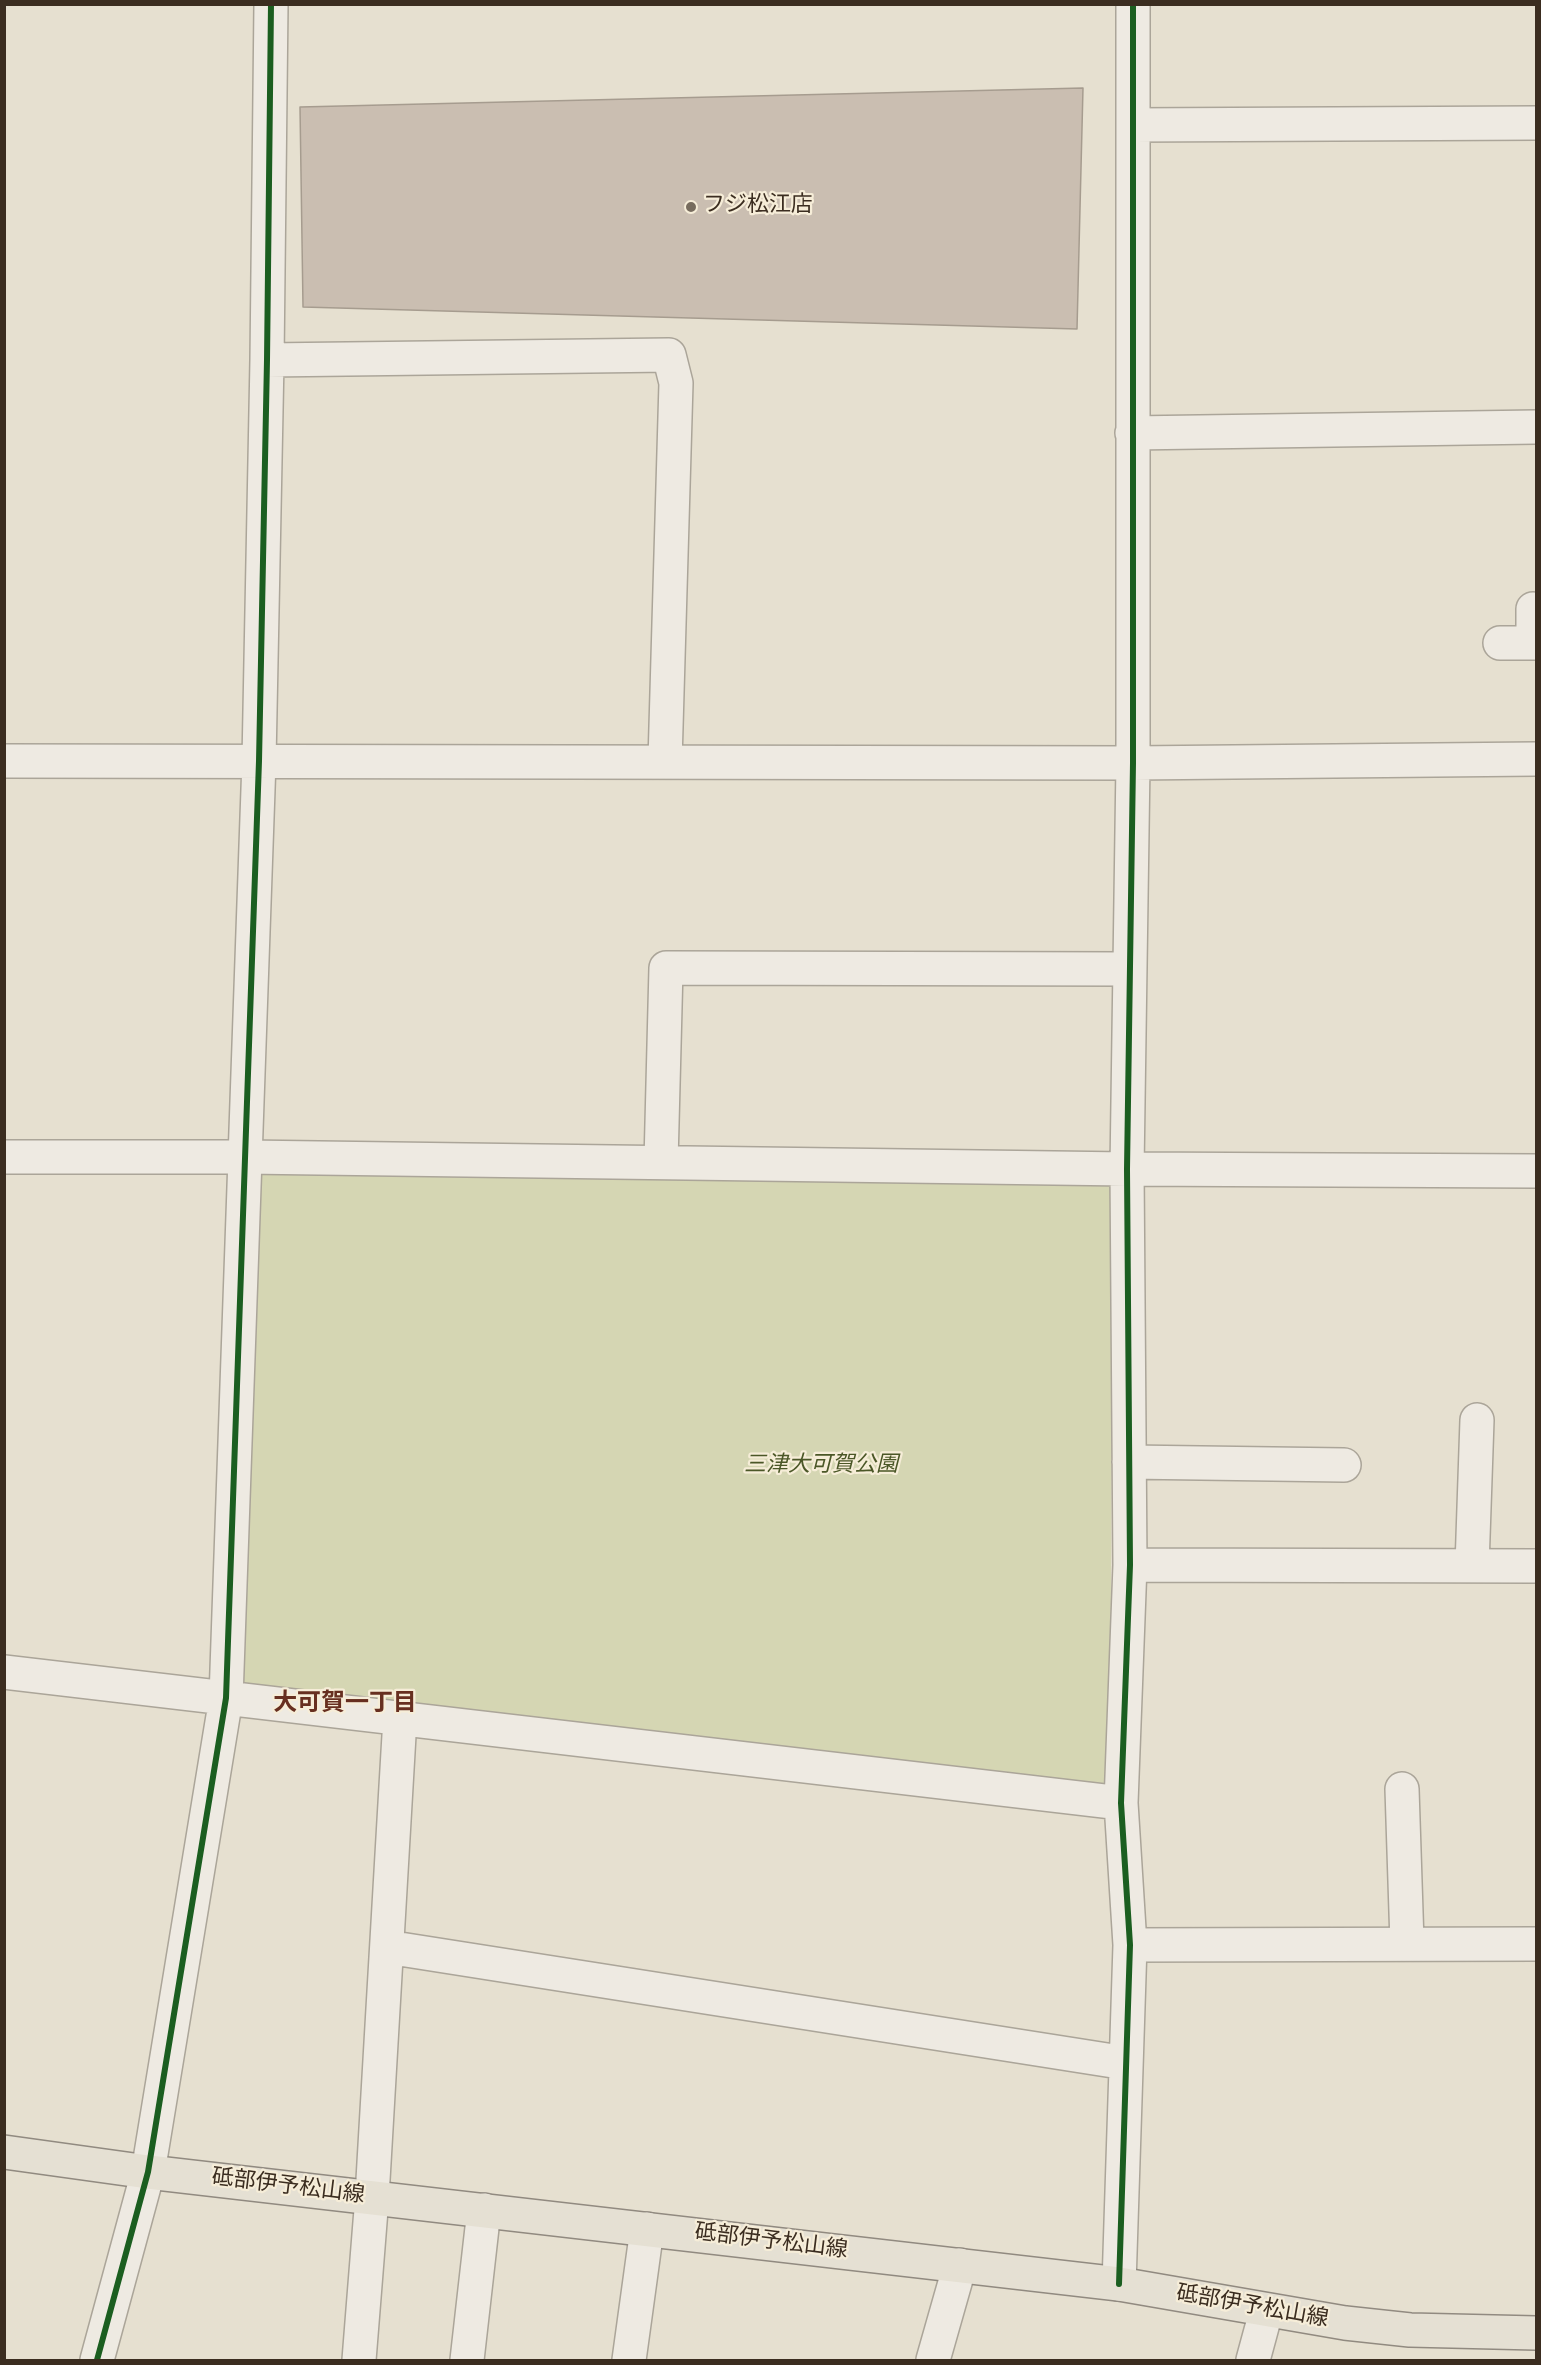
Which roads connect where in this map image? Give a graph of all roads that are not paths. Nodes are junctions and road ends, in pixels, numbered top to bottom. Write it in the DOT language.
graph roads {
  1 [pos="271,4"];
  2 [pos="1133,4"];
  3 [pos="1536,123"];
  4 [pos="1133,125"];
  5 [pos="267,360"];
  6 [pos="1536,428"];
  7 [pos="1132,433"];
  8 [pos="1533,609"];
  9 [pos="1500,643"];
  10 [pos="1535,644"];
  11 [pos="1536,759"];
  12 [pos="4,761"];
  13 [pos="259,761"];
  14 [pos="665,761"];
  15 [pos="1133,763"];
  16 [pos="1130,969"];
  17 [pos="4,1157"];
  18 [pos="246,1157"];
  19 [pos="661,1162"];
  20 [pos="1127,1169"];
  21 [pos="1536,1171"];
  22 [pos="1477,1420"];
  23 [pos="1129,1462"];
  24 [pos="1344,1465"];
  25 [pos="1130,1565"];
  26 [pos="1472,1566"];
  27 [pos="1536,1566"];
  28 [pos="4,1672"];
  29 [pos="226,1698"];
  30 [pos="400,1718"];
  31 [pos="1402,1788"];
  32 [pos="1121,1803"];
  33 [pos="1407,1943"];
  34 [pos="1536,1944"];
  35 [pos="1130,1945"];
  36 [pos="387,1947"];
  37 [pos="1126,2063"];
  38 [pos="4,2152"];
  39 [pos="148,2172"];
  40 [pos="372,2198"];
  41 [pos="484,2210"];
  42 [pos="647,2229"];
  43 [pos="960,2265"];
  44 [pos="1119,2284"];
  45 [pos="1266,2312"];
  46 [pos="1536,2333"];
  47 [pos="97,2361"];
  48 [pos="359,2361"];
  49 [pos="467,2361"];
  50 [pos="629,2361"];
  51 [pos="933,2361"];
  52 [pos="1253,2361"];
  1 -- 5 [label="street"];
  2 -- 4 [label="street"];
  3 -- 4 [label="street"];
  4 -- 7 [label="street"];
  5 -- 13 [label="street"];
  5 -- 14 [label="street"];
  6 -- 7 [label="street"];
  7 -- 15 [label="street"];
  8 -- 10 [label="street"];
  9 -- 10 [label="street"];
  11 -- 15 [label="street"];
  12 -- 13 [label="street"];
  13 -- 14 [label="street"];
  13 -- 18 [label="street"];
  14 -- 15 [label="street"];
  15 -- 16 [label="street"];
  16 -- 19 [label="street"];
  16 -- 20 [label="street"];
  17 -- 18 [label="street"];
  18 -- 19 [label="street"];
  18 -- 29 [label="street"];
  19 -- 20 [label="street"];
  20 -- 21 [label="street"];
  20 -- 23 [label="street"];
  22 -- 26 [label="street"];
  23 -- 24 [label="street"];
  23 -- 25 [label="street"];
  25 -- 26 [label="street"];
  25 -- 32 [label="street"];
  26 -- 27 [label="street"];
  28 -- 29 [label="street"];
  29 -- 30 [label="street"];
  29 -- 39 [label="street"];
  30 -- 32 [label="street"];
  30 -- 36 [label="street"];
  31 -- 33 [label="street"];
  32 -- 35 [label="street"];
  33 -- 34 [label="street"];
  33 -- 35 [label="street"];
  35 -- 37 [label="street"];
  36 -- 37 [label="street"];
  36 -- 40 [label="street"];
  37 -- 44 [label="street"];
  38 -- 39 [label="main road, 砥部伊予松山線"];
  39 -- 40 [label="main road, 砥部伊予松山線"];
  39 -- 47 [label="street"];
  40 -- 41 [label="main road, 砥部伊予松山線"];
  40 -- 48 [label="street"];
  41 -- 42 [label="main road, 砥部伊予松山線"];
  41 -- 49 [label="street"];
  42 -- 43 [label="main road, 砥部伊予松山線"];
  42 -- 50 [label="street"];
  43 -- 44 [label="main road, 砥部伊予松山線"];
  43 -- 51 [label="street"];
  44 -- 45 [label="main road, 砥部伊予松山線"];
  45 -- 46 [label="main road, 砥部伊予松山線"];
  45 -- 52 [label="street"];
}
